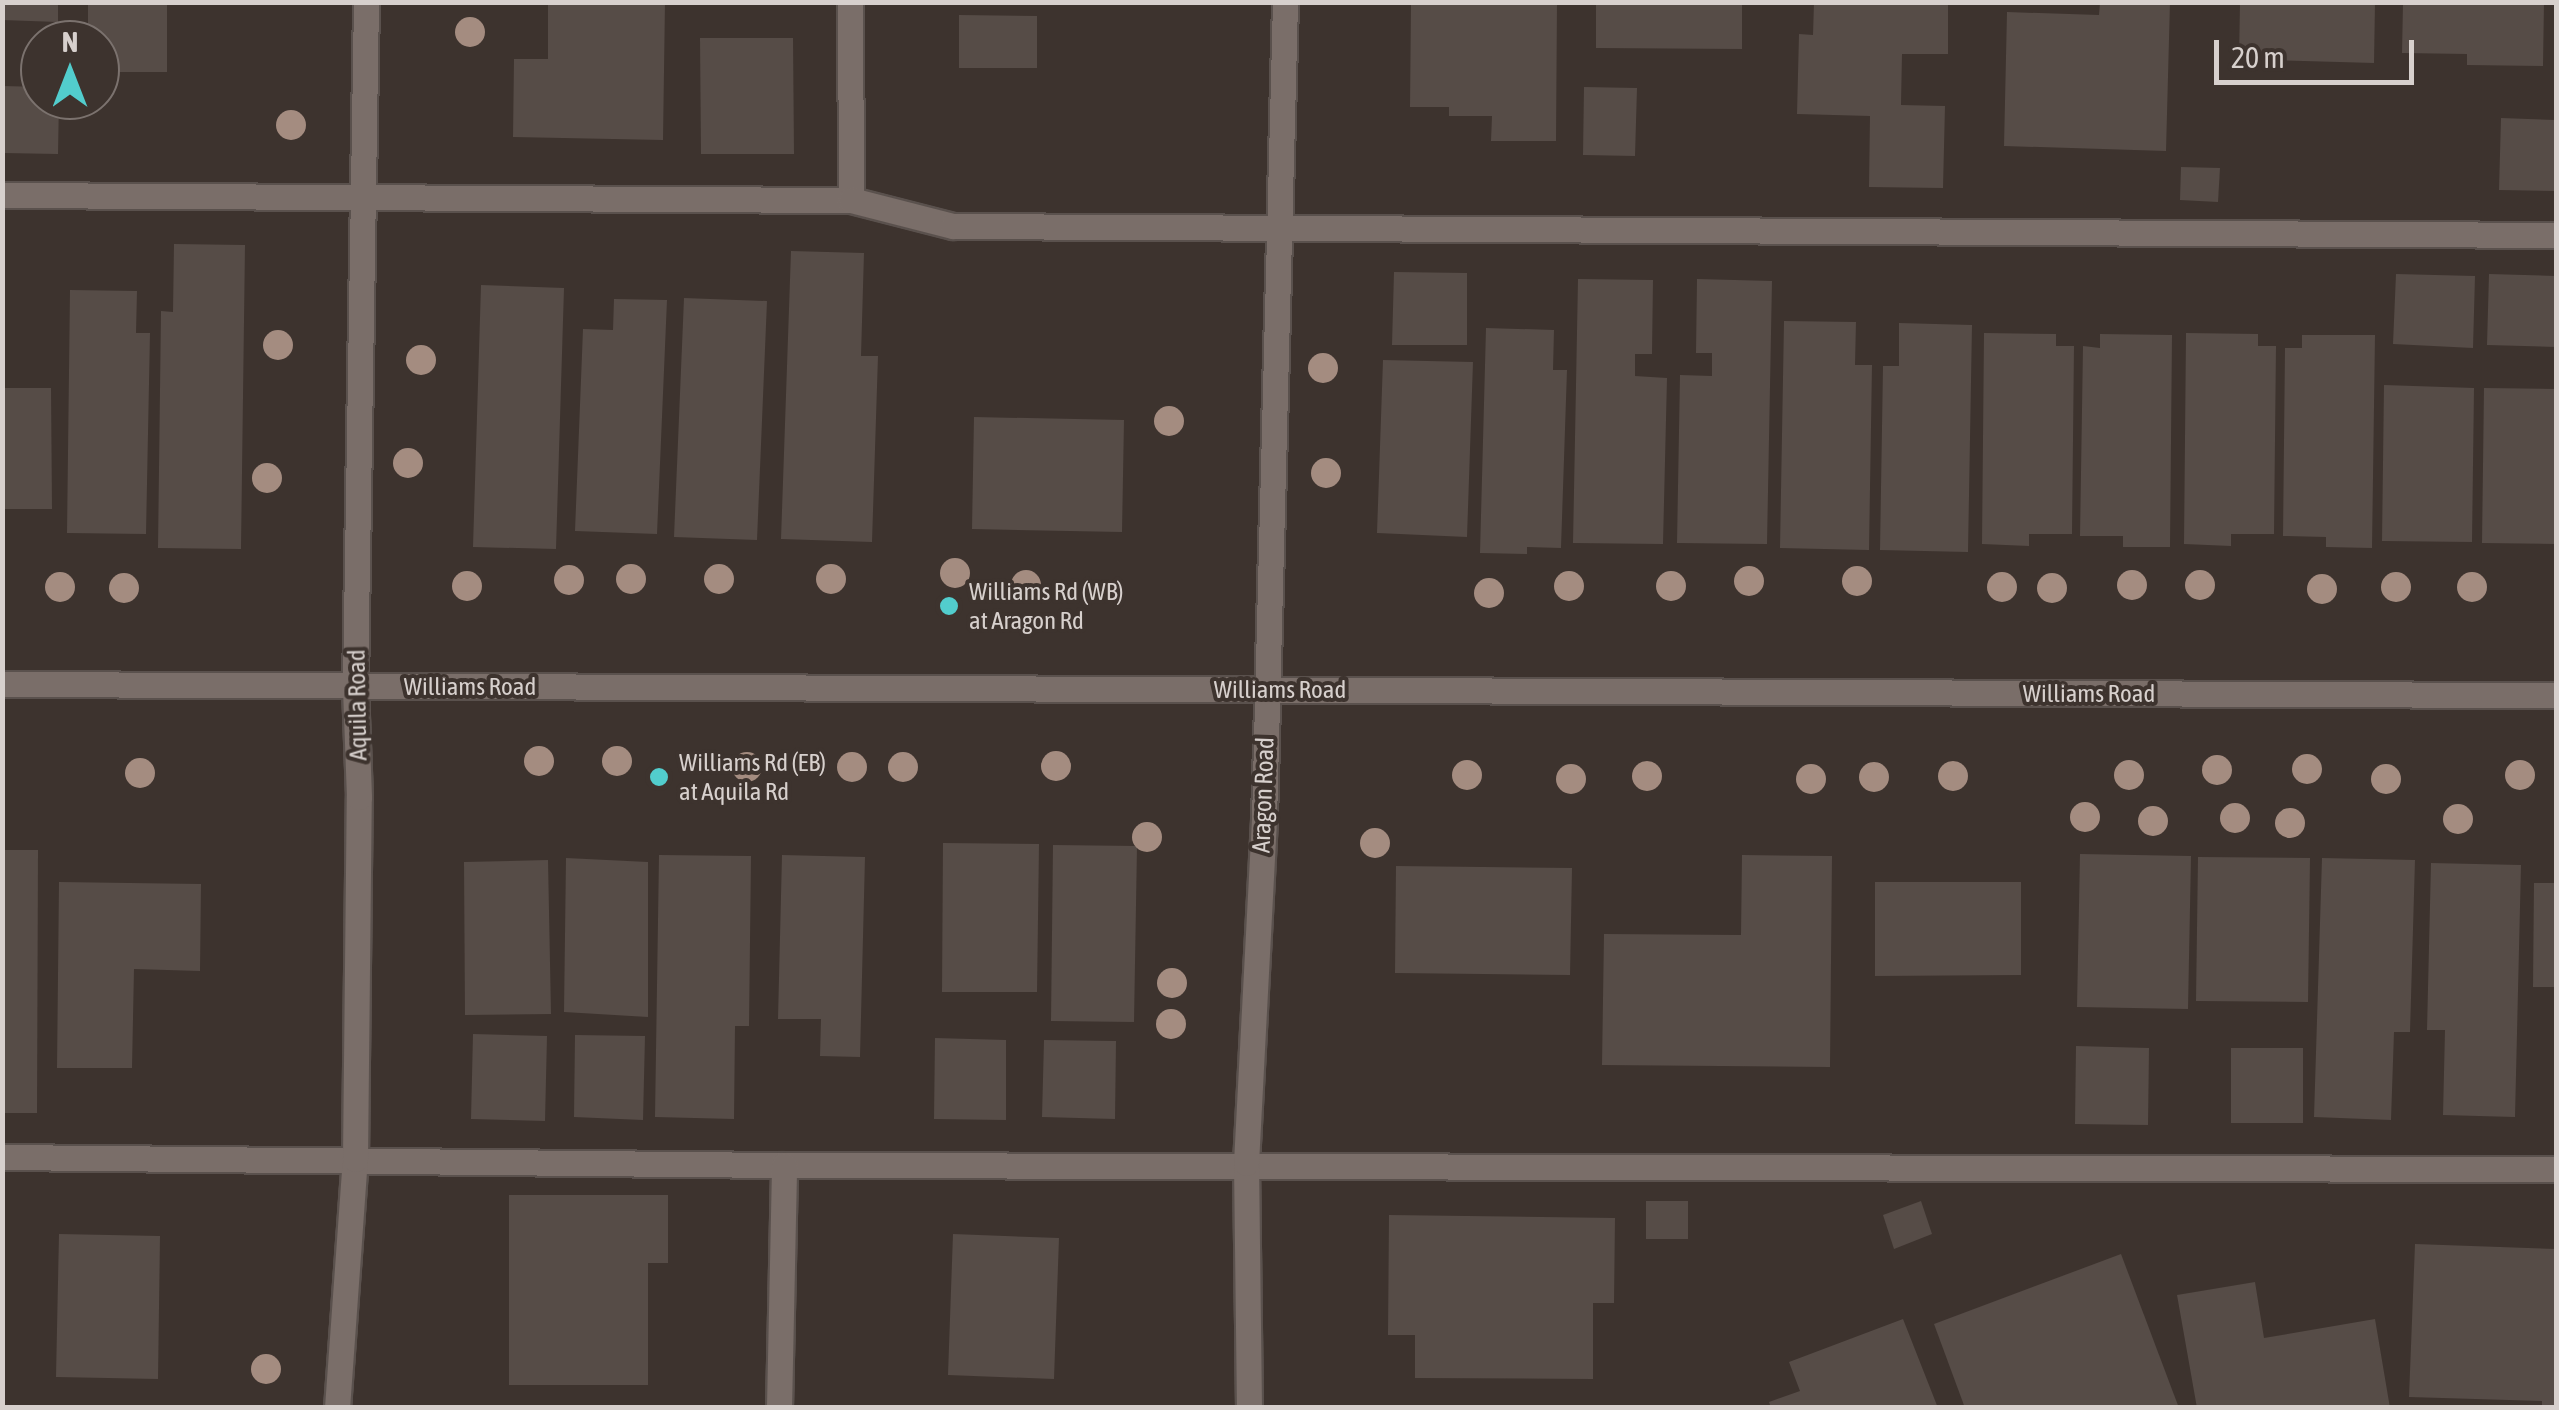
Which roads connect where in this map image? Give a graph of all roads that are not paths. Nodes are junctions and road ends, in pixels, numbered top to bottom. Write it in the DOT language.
graph roads {
  1 [pos="366,2"];
  2 [pos="850,2"];
  3 [pos="1284,2"];
  4 [pos="2,195"];
  5 [pos="366,198"];
  6 [pos="850,200"];
  7 [pos="1279,231"];
  8 [pos="2556,235"];
  9 [pos="2,684"];
  10 [pos="355,686"];
  11 [pos="1266,689"];
  12 [pos="2556,695"];
  13 [pos="2,1157"];
  14 [pos="355,1158"];
  15 [pos="1246,1163"];
  16 [pos="784,1165"];
  17 [pos="2556,1169"];
  18 [pos="337,1408"];
  19 [pos="779,1408"];
  20 [pos="1249,1408"];
  1 -- 5 [label="street, Aquila Road"];
  2 -- 6 [label="street"];
  3 -- 7 [label="street, Aragon Road"];
  4 -- 5 [label="street"];
  5 -- 6 [label="street"];
  5 -- 10 [label="street, Aquila Road"];
  6 -- 7 [label="street"];
  7 -- 8 [label="street"];
  7 -- 11 [label="street, Aragon Road"];
  9 -- 10 [label="street, Williams Road"];
  10 -- 11 [label="street, Williams Road"];
  10 -- 14 [label="street, Aquila Road"];
  11 -- 12 [label="street, Williams Road"];
  11 -- 15 [label="street, Aragon Road"];
  13 -- 14 [label="street"];
  14 -- 16 [label="street"];
  14 -- 18 [label="street, Aquila Road"];
  15 -- 16 [label="street"];
  15 -- 17 [label="street"];
  15 -- 20 [label="street, Aragon Road"];
  16 -- 19 [label="street"];
}
